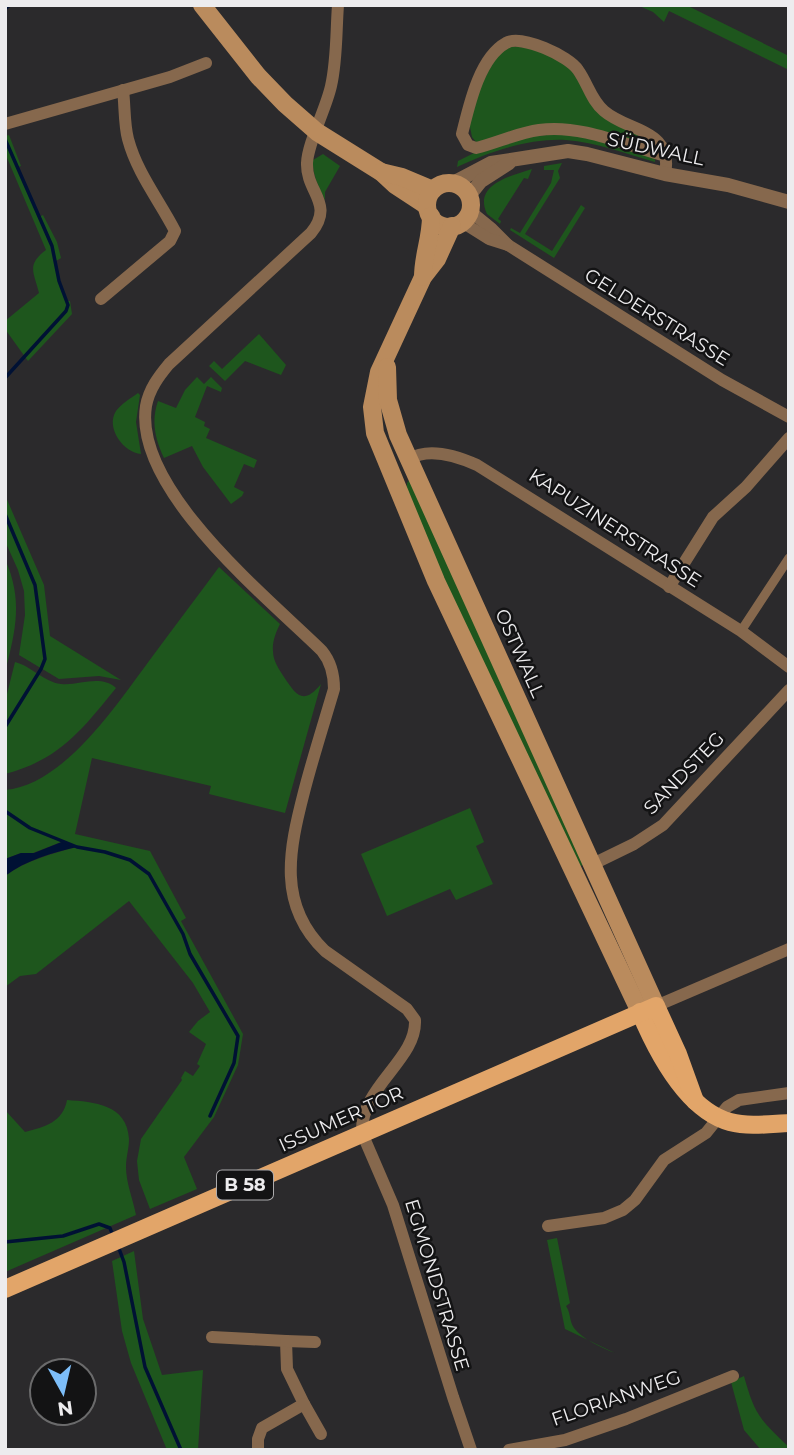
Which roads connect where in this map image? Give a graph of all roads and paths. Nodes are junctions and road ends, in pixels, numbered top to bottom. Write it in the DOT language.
graph roads {
  1 [pos="202,5"];
  2 [pos="338,5"];
  3 [pos="206,63"];
  4 [pos="123,90"];
  5 [pos="5,124"];
  6 [pos="317,132"];
  7 [pos="666,156"];
  8 [pos="513,160"];
  9 [pos="665,174"];
  10 [pos="453,183"];
  11 [pos="789,202"];
  12 [pos="430,204"];
  13 [pos="463,214"];
  14 [pos="423,277"];
  15 [pos="101,299"];
  16 [pos="389,353"];
  17 [pos="789,417"];
  18 [pos="789,438"];
  19 [pos="409,459"];
  20 [pos="392,478"];
  21 [pos="789,558"];
  22 [pos="669,587"];
  23 [pos="741,631"];
  24 [pos="789,667"];
  25 [pos="789,690"];
  26 [pos="593,864"];
  27 [pos="576,875"];
  28 [pos="789,949"];
  29 [pos="648,1009"];
  30 [pos="789,1093"];
  31 [pos="720,1119"];
  32 [pos="789,1123"];
  33 [pos="362,1133"];
  34 [pos="548,1226"];
  35 [pos="5,1289"];
  36 [pos="212,1338"];
  37 [pos="286,1341"];
  38 [pos="315,1342"];
  39 [pos="733,1376"];
  40 [pos="304,1404"];
  41 [pos="321,1434"];
  42 [pos="258,1450"];
  43 [pos="471,1450"];
  44 [pos="509,1450"];
  1 -- 6 [label="main road"];
  2 -- 6 [label="street"];
  3 -- 4 [label="street"];
  4 -- 5 [label="street"];
  4 -- 15 [label="street"];
  6 -- 12 [label="main road"];
  6 -- 33 [label="street"];
  7 -- 7 [label="street"];
  7 -- 9 [label="street"];
  8 -- 9 [label="street, SÜDWALL"];
  8 -- 10 [label="street, SÜDWALL"];
  8 -- 13 [label="street, SÜDWALL"];
  9 -- 11 [label="street, SÜDWALL"];
  10 -- 12 [label="main road"];
  10 -- 13 [label="main road"];
  12 -- 13 [label="main road"];
  12 -- 14 [label="main road, OSTWALL"];
  13 -- 14 [label="main road, OSTWALL"];
  13 -- 17 [label="street, GELDERSTRASSE"];
  14 -- 16 [label="main road, OSTWALL"];
  16 -- 19 [label="main road, OSTWALL"];
  16 -- 20 [label="main road, OSTWALL"];
  18 -- 22 [label="street"];
  19 -- 20 [label="main road"];
  19 -- 22 [label="street, KAPUZINERSTRASSE"];
  19 -- 26 [label="main road, OSTWALL"];
  20 -- 27 [label="main road, OSTWALL"];
  21 -- 23 [label="street"];
  22 -- 23 [label="street, KAPUZINERSTRASSE"];
  23 -- 24 [label="street, KAPUZINERSTRASSE"];
  25 -- 26 [label="street, SANDSTEG"];
  26 -- 27 [label="main road"];
  26 -- 29 [label="main road, OSTWALL"];
  27 -- 29 [label="main road, OSTWALL"];
  28 -- 29 [label="street"];
  29 -- 31 [label="main road"];
  29 -- 33 [label="main road, ISSUMER TOR / B 58"];
  30 -- 31 [label="street"];
  31 -- 32 [label="main road"];
  31 -- 34 [label="street"];
  33 -- 35 [label="main road, ISSUMER TOR / B 58"];
  33 -- 43 [label="street, EGMONDSTRASSE"];
  36 -- 37 [label="street"];
  37 -- 38 [label="street"];
  37 -- 40 [label="street"];
  39 -- 44 [label="street, FLORIANWEG"];
  40 -- 41 [label="street"];
  40 -- 42 [label="street"];
}
